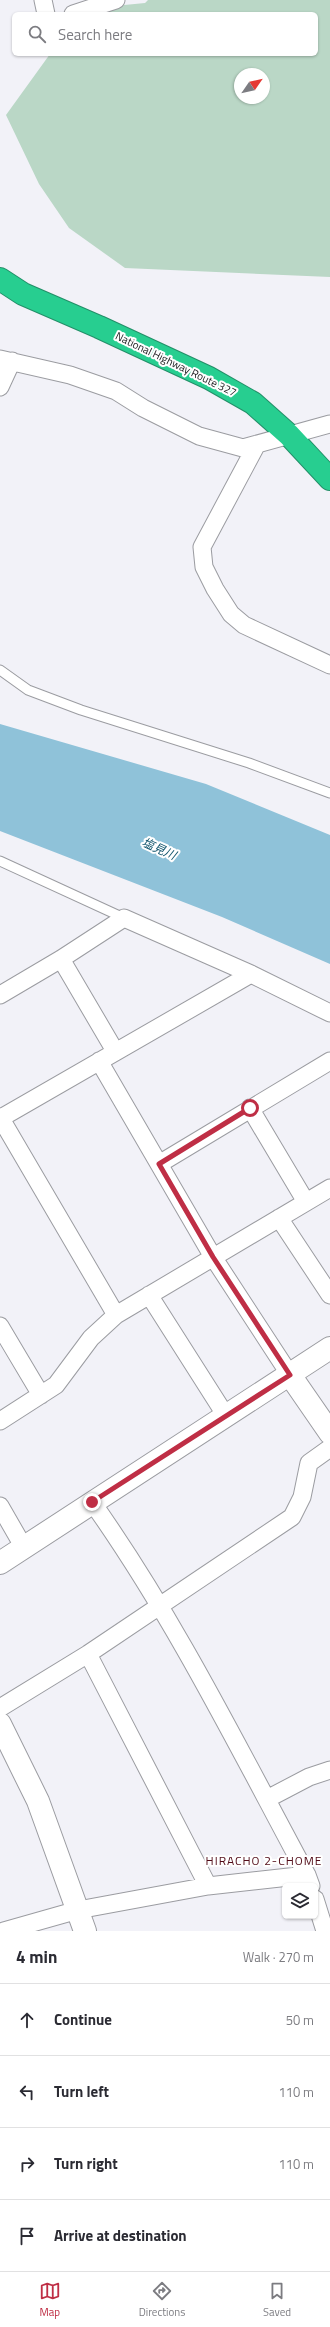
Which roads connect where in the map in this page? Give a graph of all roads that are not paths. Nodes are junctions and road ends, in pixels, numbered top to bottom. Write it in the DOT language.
graph roads {
  1 [pos="43,0"];
  2 [pos="116,0"];
  3 [pos="46,12"];
  4 [pos="79,12"];
  5 [pos="0,279"];
  6 [pos="6,360"];
  7 [pos="0,387"];
  8 [pos="330,424"];
  9 [pos="289,435"];
  10 [pos="257,444"];
  11 [pos="330,479"];
  12 [pos="330,665"];
  13 [pos="0,670"];
  14 [pos="330,793"];
  15 [pos="0,861"];
  16 [pos="124,918"];
  17 [pos="61,959"];
  18 [pos="251,974"];
  19 [pos="0,995"];
  20 [pos="330,1013"];
  21 [pos="115,1051"];
  22 [pos="99,1061"];
  23 [pos="330,1061"];
  24 [pos="250,1108"];
  25 [pos="0,1118"];
  26 [pos="159,1164"];
  27 [pos="330,1188"];
  28 [pos="306,1202"];
  29 [pos="279,1218"];
  30 [pos="213,1257"];
  31 [pos="149,1295"];
  32 [pos="330,1295"];
  33 [pos="116,1315"];
  34 [pos="0,1326"];
  35 [pos="330,1348"];
  36 [pos="290,1375"];
  37 [pos="41,1395"];
  38 [pos="226,1416"];
  39 [pos="0,1421"];
  40 [pos="330,1433"];
  41 [pos="330,1448"];
  42 [pos="92,1502"];
  43 [pos="0,1506"];
  44 [pos="23,1546"];
  45 [pos="0,1563"];
  46 [pos="159,1606"];
  47 [pos="88,1654"];
  48 [pos="0,1708"];
  49 [pos="0,1724"];
  50 [pos="330,1770"];
  51 [pos="267,1799"];
  52 [pos="309,1880"];
  53 [pos="208,1886"];
  54 [pos="318,1909"];
  55 [pos="78,1910"];
  56 [pos="4,1931"];
  57 [pos="84,1931"];
  58 [pos="325,1931"];
  1 -- 3 [label="street"];
  2 -- 4 [label="street"];
  5 -- 9 [label="highway, National Highway Route 327"];
  6 -- 7 [label="street"];
  6 -- 10 [label="street"];
  8 -- 9 [label="street"];
  9 -- 10 [label="street"];
  9 -- 11 [label="highway, National Highway Route 327"];
  10 -- 12 [label="street"];
  13 -- 14 [label="lane"];
  15 -- 16 [label="lane"];
  16 -- 17 [label="street"];
  16 -- 18 [label="street"];
  17 -- 19 [label="street"];
  17 -- 21 [label="street"];
  18 -- 20 [label="street"];
  18 -- 21 [label="street"];
  21 -- 22 [label="street"];
  22 -- 25 [label="street"];
  22 -- 26 [label="street"];
  23 -- 24 [label="street"];
  24 -- 26 [label="street"];
  24 -- 28 [label="street"];
  25 -- 33 [label="street"];
  26 -- 30 [label="street"];
  27 -- 28 [label="street"];
  28 -- 29 [label="street"];
  29 -- 30 [label="street"];
  29 -- 32 [label="street"];
  30 -- 31 [label="street"];
  30 -- 36 [label="street"];
  31 -- 33 [label="street"];
  31 -- 38 [label="street"];
  33 -- 37 [label="street"];
  34 -- 37 [label="street"];
  35 -- 36 [label="street"];
  36 -- 38 [label="street"];
  36 -- 40 [label="street"];
  37 -- 39 [label="street"];
  38 -- 42 [label="street"];
  41 -- 46 [label="street"];
  42 -- 44 [label="street"];
  42 -- 46 [label="street"];
  43 -- 44 [label="street"];
  44 -- 45 [label="street"];
  46 -- 47 [label="street"];
  46 -- 51 [label="street"];
  47 -- 48 [label="street"];
  47 -- 53 [label="street"];
  49 -- 55 [label="street"];
  50 -- 51 [label="street"];
  51 -- 52 [label="street"];
  52 -- 53 [label="street"];
  53 -- 55 [label="street"];
  54 -- 58 [label="street"];
  55 -- 56 [label="street"];
  55 -- 57 [label="street"];
}
